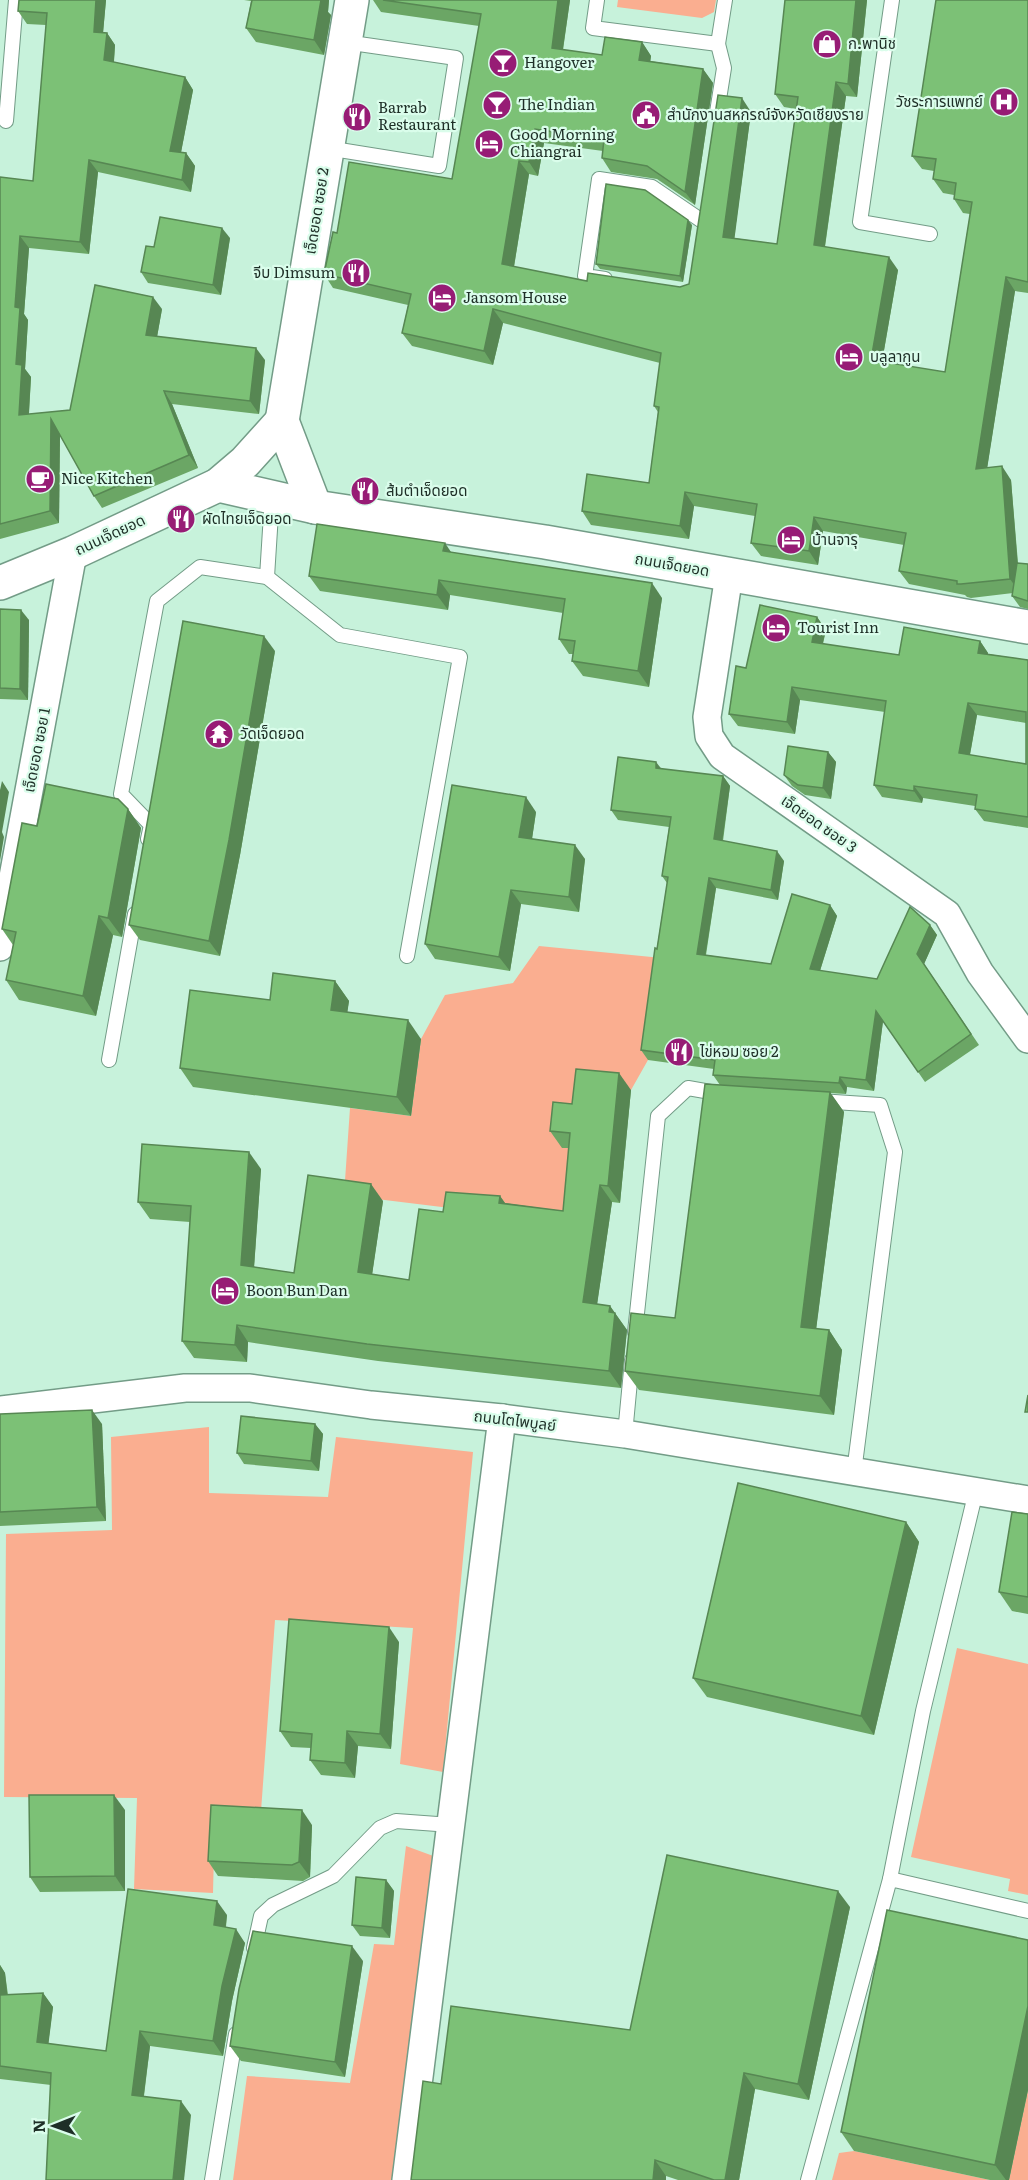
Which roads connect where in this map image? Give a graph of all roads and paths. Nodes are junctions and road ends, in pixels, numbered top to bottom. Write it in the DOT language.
graph roads {
  1 [pos="16,0"];
  2 [pos="352,0"];
  3 [pos="597,0"];
  4 [pos="725,0"];
  5 [pos="892,0"];
  6 [pos="345,42"];
  7 [pos="718,44"];
  8 [pos="6,121"];
  9 [pos="715,127"];
  10 [pos="327,148"];
  11 [pos="702,221"];
  12 [pos="930,234"];
  13 [pos="620,281"];
  14 [pos="282,422"];
  15 [pos="218,485"];
  16 [pos="272,498"];
  17 [pos="315,507"];
  18 [pos="73,552"];
  19 [pos="729,575"];
  20 [pos="267,578"];
  21 [pos="0,583"];
  22 [pos="1028,627"];
  23 [pos="146,848"];
  24 [pos="138,895"];
  25 [pos="0,947"];
  26 [pos="407,956"];
  27 [pos="1028,1040"];
  28 [pos="109,1060"];
  29 [pos="740,1095"];
  30 [pos="810,1100"];
  31 [pos="0,1410"];
  32 [pos="502,1418"];
  33 [pos="625,1434"];
  34 [pos="854,1472"];
  35 [pos="976,1491"];
  36 [pos="1028,1500"];
  37 [pos="451,1825"];
  38 [pos="890,1879"];
  39 [pos="1028,1911"];
  40 [pos="251,1959"];
  41 [pos="237,2025"];
  42 [pos="212,2180"];
  43 [pos="406,2180"];
  44 [pos="808,2180"];
  1 -- 8 [label="lane"];
  2 -- 6 [label="street, เจ็ดยอด ซอย 2"];
  3 -- 7 [label="lane"];
  4 -- 7 [label="lane"];
  5 -- 12 [label="lane"];
  6 -- 10 [label="street, เจ็ดยอด ซอย 2"];
  6 -- 10 [label="lane"];
  7 -- 9 [label="lane"];
  10 -- 14 [label="street, เจ็ดยอด ซอย 2"];
  11 -- 13 [label="lane"];
  14 -- 15 [label="street, ถนนเจ็ดยอด"];
  14 -- 17 [label="street"];
  15 -- 16 [label="street, ถนนเจ็ดยอด"];
  15 -- 18 [label="street, ถนนเจ็ดยอด"];
  16 -- 17 [label="street, ถนนเจ็ดยอด"];
  16 -- 20 [label="lane"];
  17 -- 19 [label="street, ถนนเจ็ดยอด"];
  18 -- 21 [label="street, ถนนเจ็ดยอด"];
  18 -- 25 [label="street, เจ็ดยอด ซอย 1"];
  19 -- 22 [label="street, ถนนเจ็ดยอด"];
  19 -- 27 [label="street, เจ็ดยอด ซอย 3"];
  20 -- 23 [label="lane"];
  20 -- 26 [label="lane"];
  24 -- 28 [label="lane"];
  29 -- 33 [label="lane"];
  30 -- 34 [label="lane"];
  31 -- 32 [label="street, ถนนโตไพบูลย์"];
  32 -- 33 [label="street, ถนนโตไพบูลย์"];
  32 -- 37 [label="street"];
  33 -- 34 [label="street, ถนนโตไพบูลย์"];
  34 -- 35 [label="street, ถนนโตไพบูลย์"];
  35 -- 36 [label="street, ถนนโตไพบูลย์"];
  35 -- 38 [label="lane"];
  37 -- 40 [label="lane"];
  37 -- 43 [label="street"];
  38 -- 39 [label="lane"];
  38 -- 44 [label="lane"];
  41 -- 42 [label="lane"];
}
